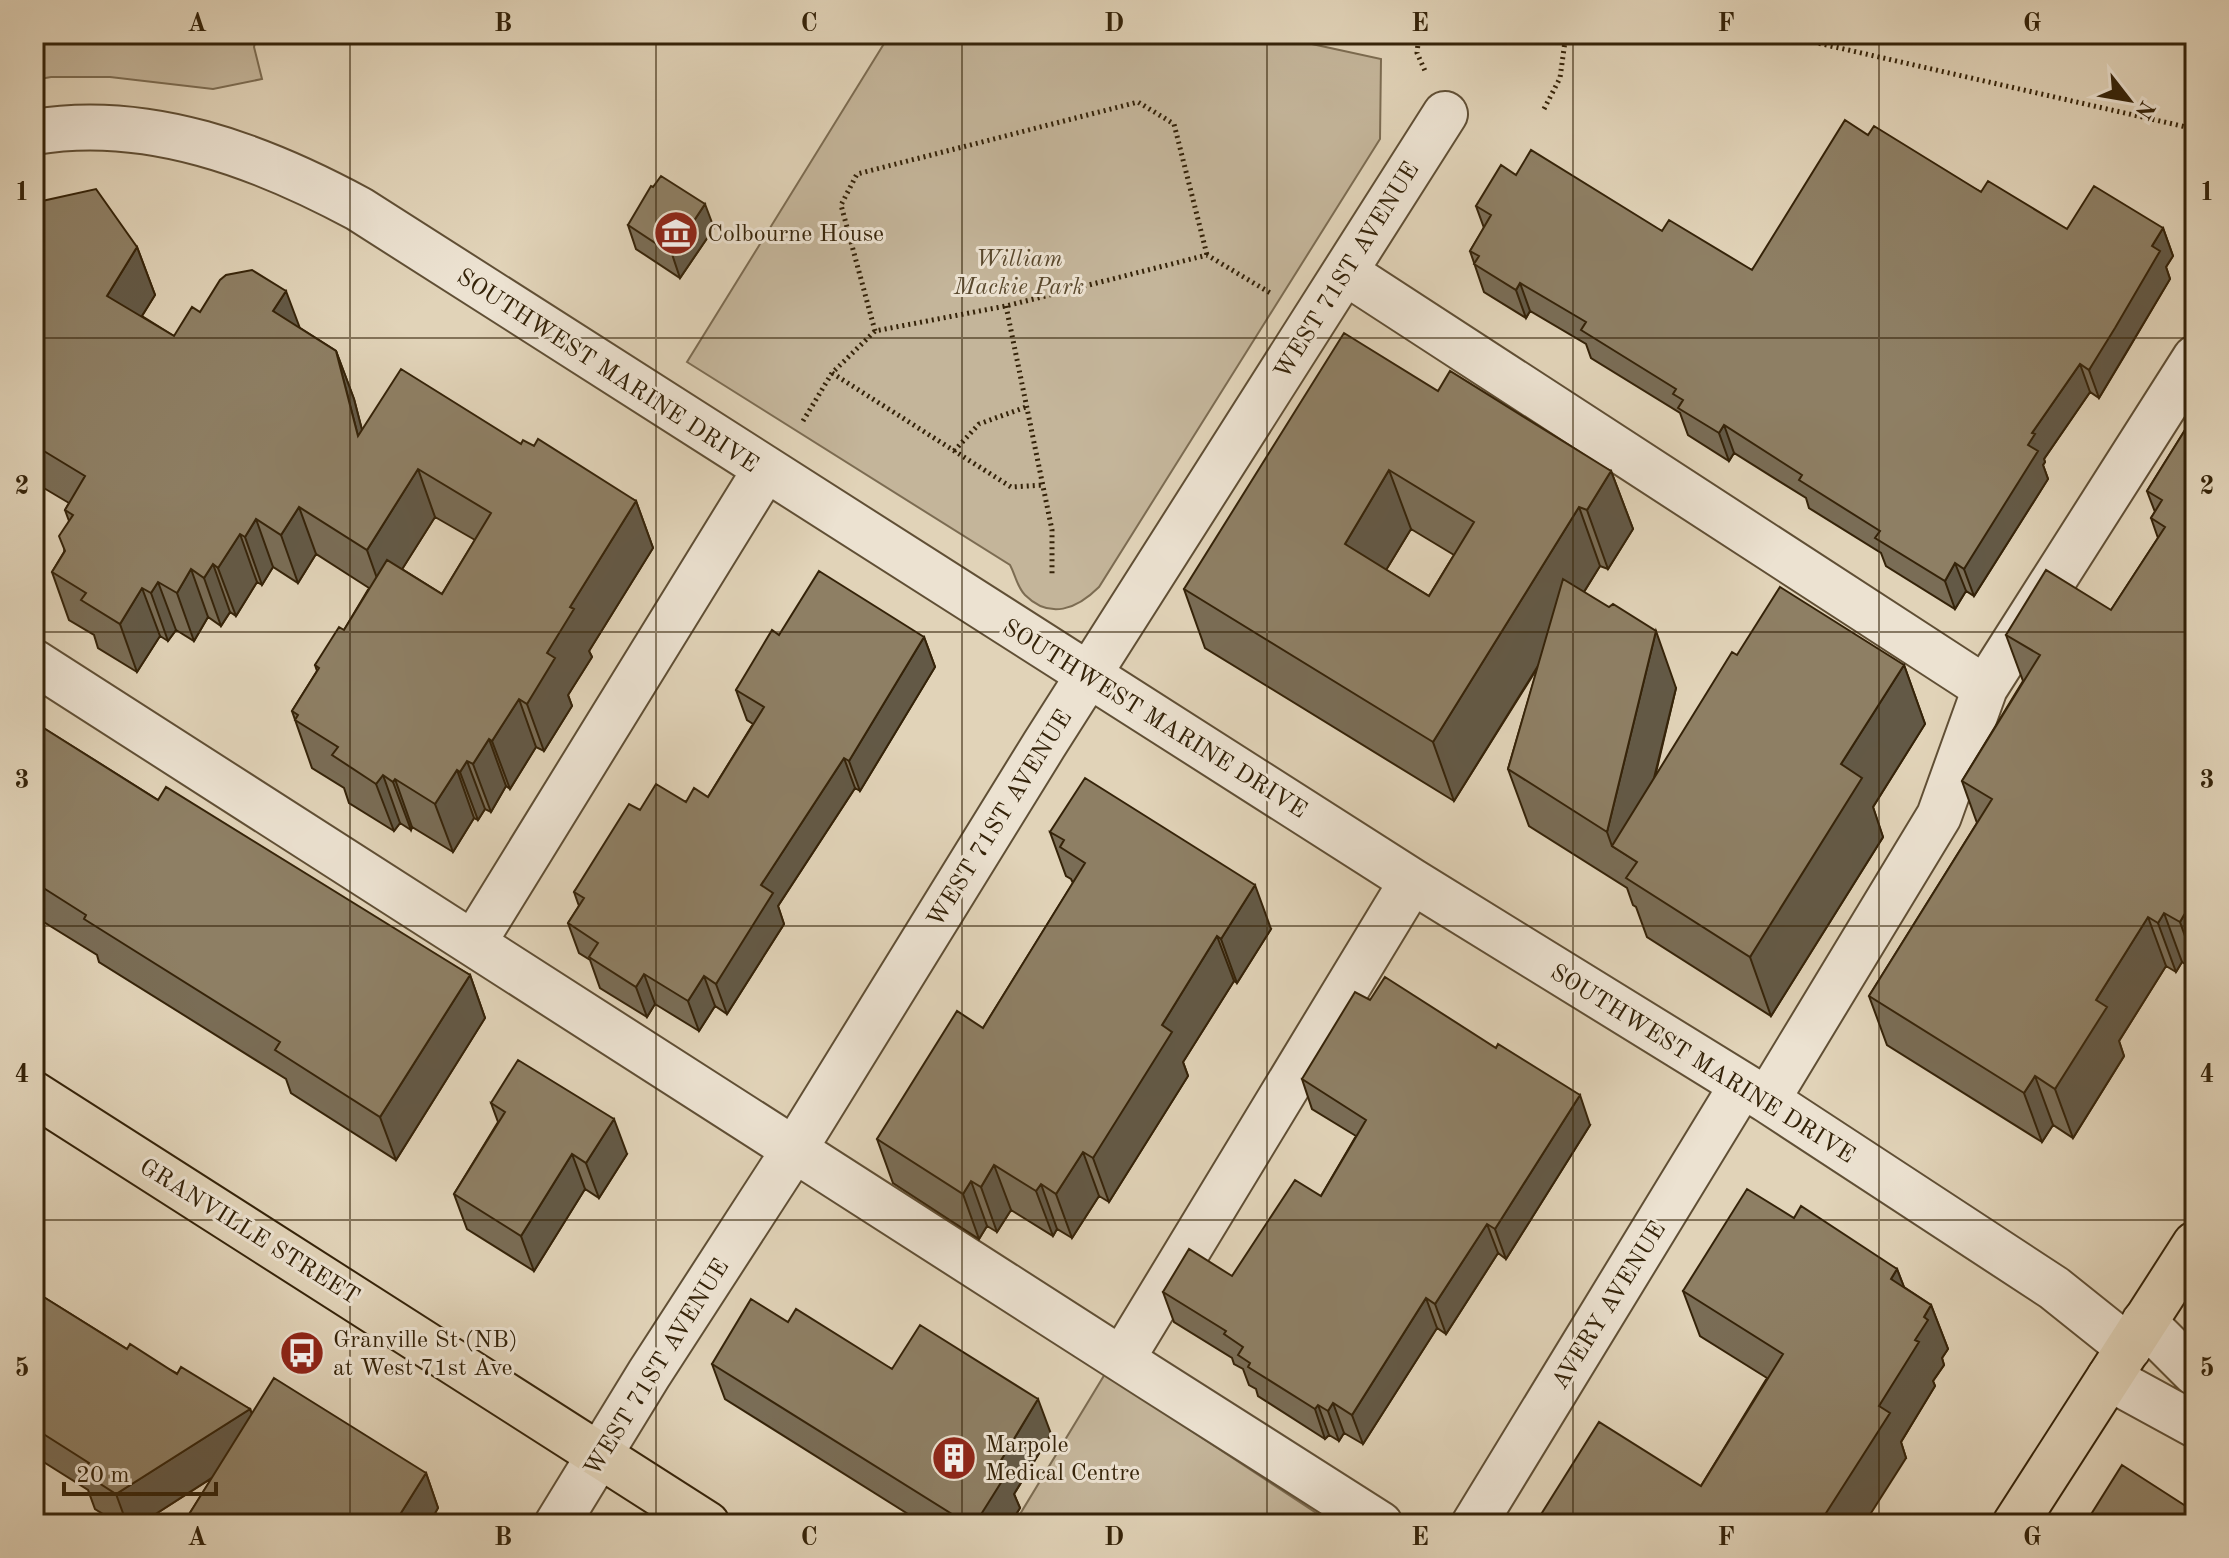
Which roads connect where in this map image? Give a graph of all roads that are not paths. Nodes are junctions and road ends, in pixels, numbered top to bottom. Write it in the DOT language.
graph roads {
  1 [pos="1445,114"];
  2 [pos="34,132"];
  3 [pos="1345,272"];
  4 [pos="2195,358"];
  5 [pos="765,470"];
  6 [pos="34,662"];
  7 [pos="1088,675"];
  8 [pos="1985,688"];
  9 [pos="1412,881"];
  10 [pos="474,942"];
  11 [pos="1755,1092"];
  12 [pos="34,1094"];
  13 [pos="794,1150"];
  14 [pos="2195,1244"];
  15 [pos="2127,1350"];
  16 [pos="1122,1359"];
  17 [pos="2195,1373"];
  18 [pos="2195,1425"];
  19 [pos="601,1454"];
  20 [pos="557,1524"];
  21 [pos="707,1524"];
  22 [pos="1380,1524"];
  23 [pos="1474,1524"];
  24 [pos="2015,1524"];
  1 -- 3 [label="street, WEST 71ST AVENUE"];
  2 -- 5 [label="street, SOUTHWEST MARINE DRIVE"];
  3 -- 7 [label="street, WEST 71ST AVENUE"];
  3 -- 8 [label="street"];
  4 -- 8 [label="street, AVERY AVENUE"];
  5 -- 7 [label="street, SOUTHWEST MARINE DRIVE"];
  5 -- 10 [label="street"];
  6 -- 10 [label="street"];
  7 -- 9 [label="street, SOUTHWEST MARINE DRIVE"];
  7 -- 13 [label="street, WEST 71ST AVENUE"];
  8 -- 11 [label="street, AVERY AVENUE"];
  9 -- 11 [label="street, SOUTHWEST MARINE DRIVE"];
  9 -- 16 [label="street"];
  10 -- 13 [label="street"];
  11 -- 15 [label="street, SOUTHWEST MARINE DRIVE"];
  11 -- 23 [label="street, AVERY AVENUE"];
  12 -- 19 [label="main road, GRANVILLE STREET"];
  13 -- 16 [label="street"];
  13 -- 19 [label="street, WEST 71ST AVENUE"];
  14 -- 15 [label="main road"];
  15 -- 17 [label="street"];
  15 -- 18 [label="street"];
  15 -- 24 [label="main road"];
  16 -- 22 [label="street"];
  19 -- 20 [label="street, WEST 71ST AVENUE"];
  19 -- 21 [label="main road, GRANVILLE STREET"];
}
